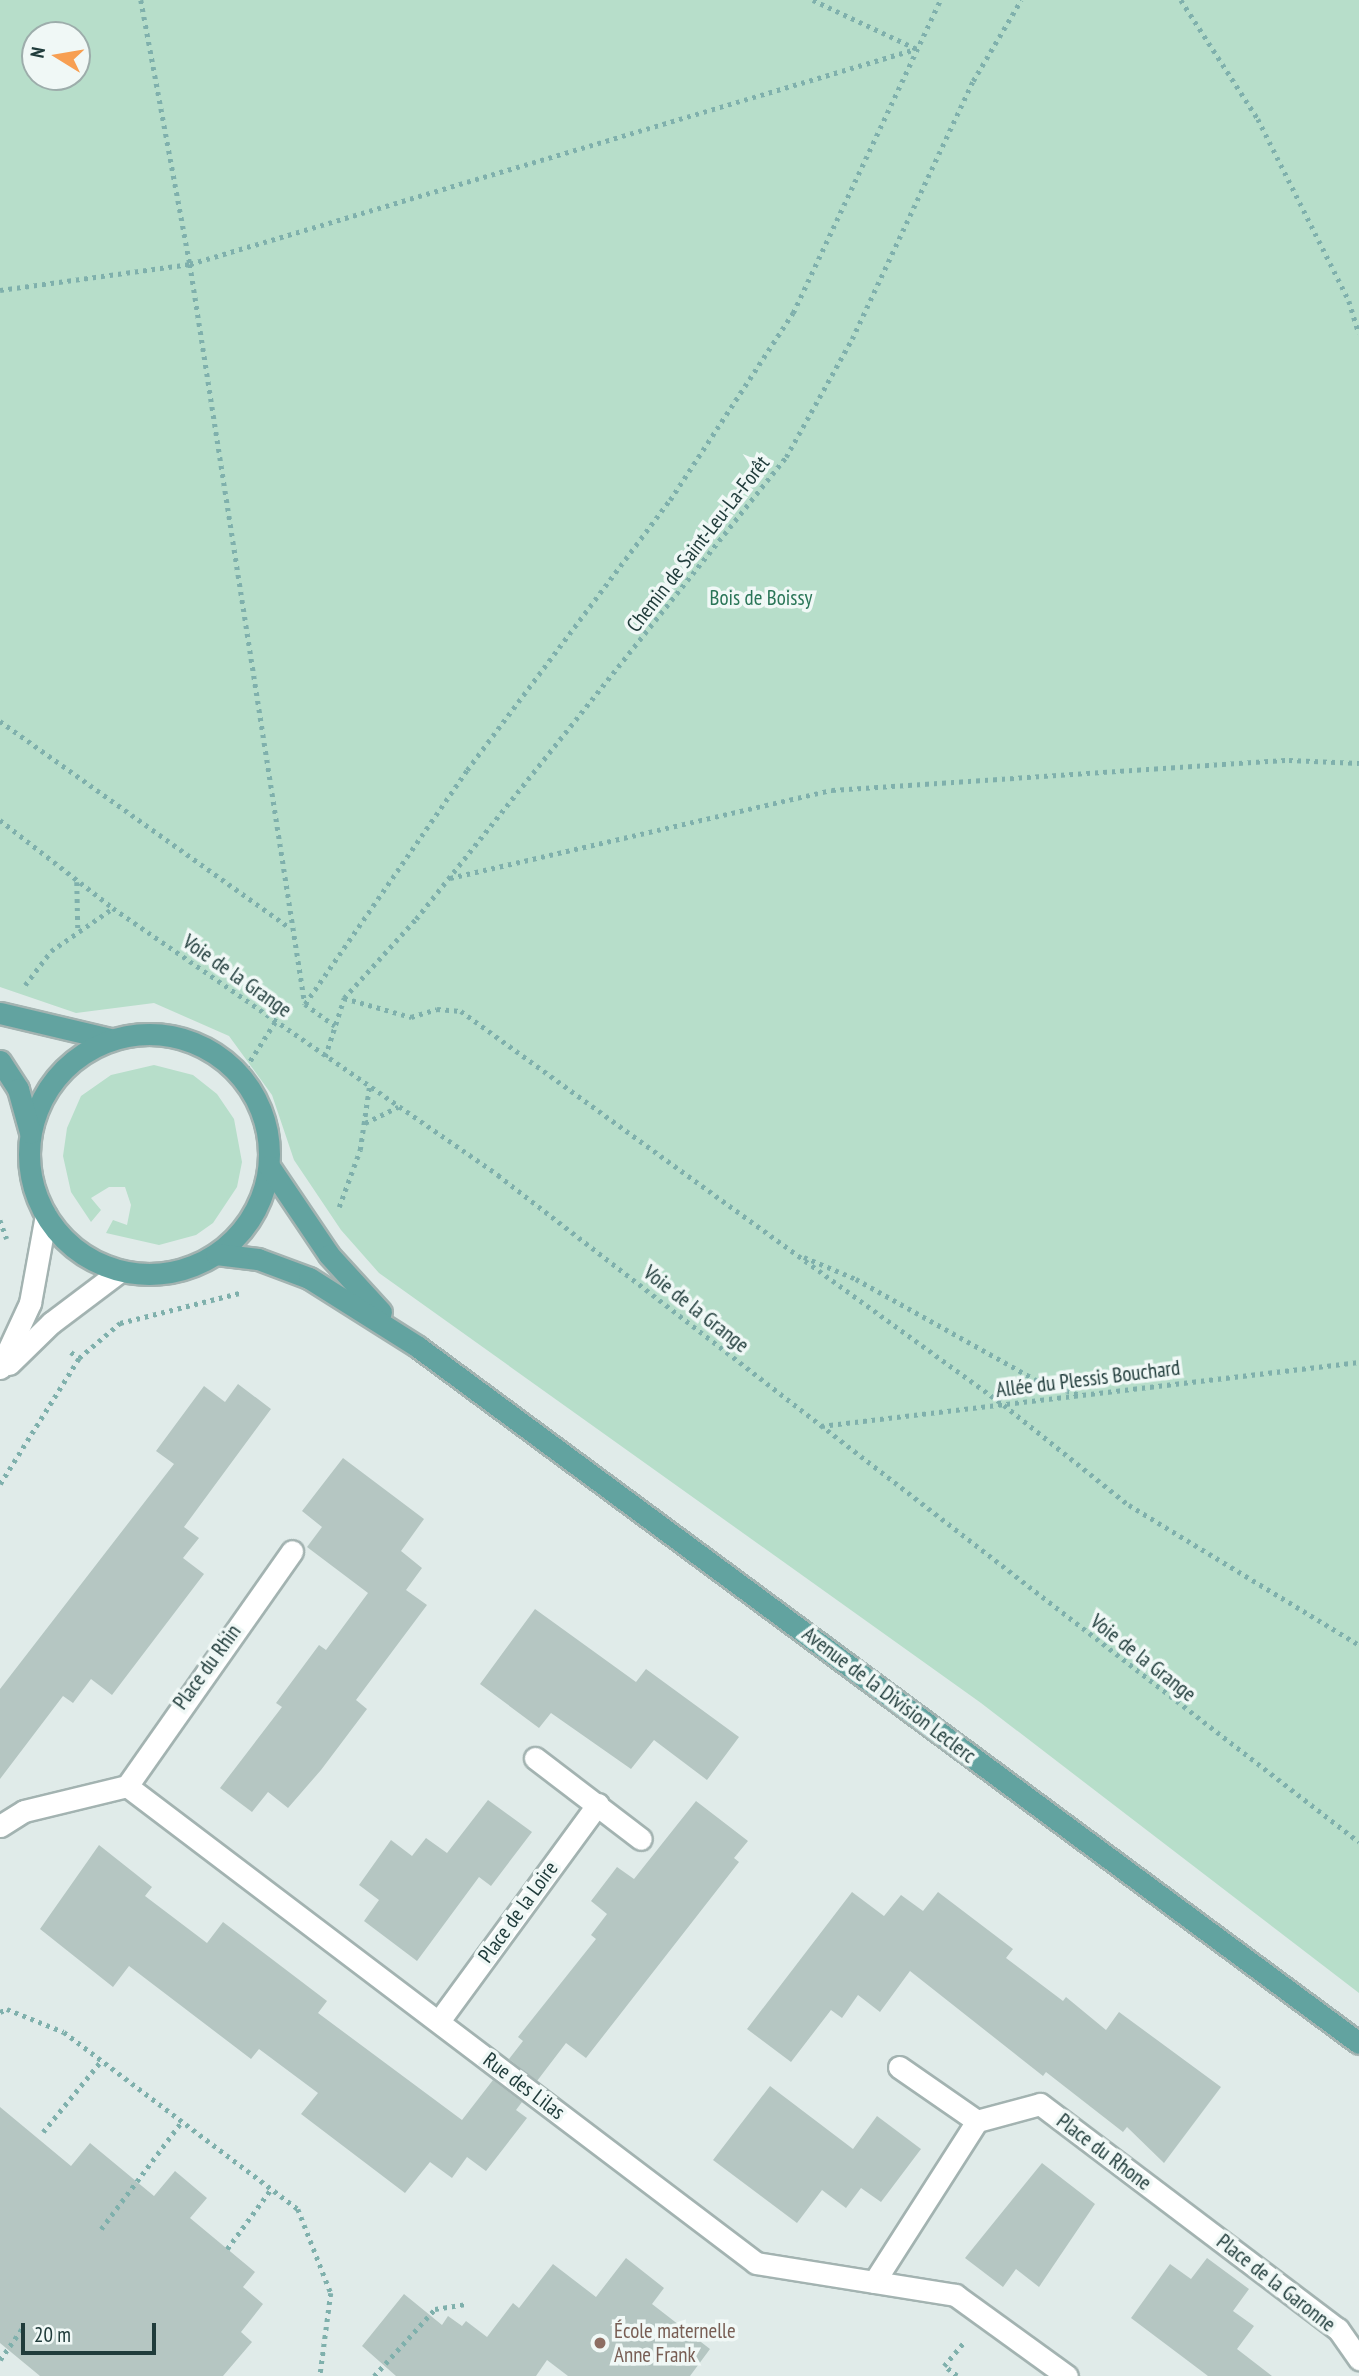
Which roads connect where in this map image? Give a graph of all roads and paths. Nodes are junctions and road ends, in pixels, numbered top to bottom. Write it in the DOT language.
graph roads {
  1 [pos="141,0"];
  2 [pos="813,0"];
  3 [pos="940,0"];
  4 [pos="1021,0"];
  5 [pos="1181,0"];
  6 [pos="917,49"];
  7 [pos="190,264"];
  8 [pos="0,290"];
  9 [pos="1359,334"];
  10 [pos="0,721"];
  11 [pos="1359,763"];
  12 [pos="0,820"];
  13 [pos="449,878"];
  14 [pos="77,881"];
  15 [pos="113,908"];
  16 [pos="78,929"];
  17 [pos="291,929"];
  18 [pos="344,998"];
  19 [pos="305,1004"];
  20 [pos="2,1014"];
  21 [pos="275,1022"];
  22 [pos="335,1026"];
  23 [pos="110,1040"];
  24 [pos="325,1057"];
  25 [pos="0,1061"];
  26 [pos="241,1075"];
  27 [pos="398,1107"];
  28 [pos="364,1124"];
  29 [pos="30,1134"];
  30 [pos="269,1166"];
  31 [pos="46,1216"];
  32 [pos="216,1254"];
  33 [pos="797,1254"];
  34 [pos="120,1271"];
  35 [pos="418,1347"];
  36 [pos="79,1358"];
  37 [pos="1359,1362"];
  38 [pos="0,1368"];
  39 [pos="0,1374"];
  40 [pos="1081,1396"];
  41 [pos="1004,1405"];
  42 [pos="821,1426"];
  43 [pos="0,1484"];
  44 [pos="292,1551"];
  45 [pos="1359,1646"];
  46 [pos="535,1758"];
  47 [pos="127,1786"];
  48 [pos="597,1804"];
  49 [pos="0,1826"];
  50 [pos="641,1839"];
  51 [pos="1359,1842"];
  52 [pos="0,2012"];
  53 [pos="439,2021"];
  54 [pos="1359,2043"];
  55 [pos="103,2060"];
  56 [pos="899,2067"];
  57 [pos="182,2121"];
  58 [pos="977,2121"];
  59 [pos="43,2132"];
  60 [pos="271,2189"];
  61 [pos="1187,2214"];
  62 [pos="101,2229"];
  63 [pos="227,2249"];
  64 [pos="873,2282"];
  65 [pos="466,2304"];
  66 [pos="985,2316"];
  67 [pos="22,2329"];
  68 [pos="1359,2358"];
  69 [pos="0,2360"];
  70 [pos="320,2376"];
  71 [pos="374,2376"];
  72 [pos="957,2376"];
  73 [pos="1067,2376"];
  1 -- 7 [label="path"];
  2 -- 6 [label="path"];
  3 -- 6 [label="path"];
  4 -- 13 [label="path, Chemin de Saint-Leu-La-Forêt"];
  5 -- 9 [label="path"];
  6 -- 7 [label="path"];
  6 -- 19 [label="path"];
  7 -- 8 [label="path"];
  7 -- 17 [label="path"];
  10 -- 17 [label="path"];
  11 -- 13 [label="path"];
  12 -- 14 [label="path, Voie de la Grange"];
  13 -- 18 [label="path, Chemin de Saint-Leu-La-Forêt"];
  14 -- 15 [label="path, Voie de la Grange"];
  14 -- 16 [label="path"];
  15 -- 16 [label="path"];
  15 -- 21 [label="path, Voie de la Grange"];
  16 -- 20 [label="path"];
  17 -- 19 [label="path"];
  18 -- 22 [label="path, Chemin de Saint-Leu-La-Forêt"];
  18 -- 33 [label="path"];
  19 -- 22 [label="path"];
  20 -- 23 [label="main road"];
  21 -- 24 [label="path, Voie de la Grange"];
  21 -- 26 [label="path"];
  22 -- 24 [label="path, Chemin de Saint-Leu-La-Forêt"];
  23 -- 26 [label="main road"];
  23 -- 29 [label="main road"];
  24 -- 27 [label="path, Voie de la Grange"];
  25 -- 29 [label="main road"];
  26 -- 30 [label="main road"];
  27 -- 28 [label="path"];
  27 -- 42 [label="path, Voie de la Grange"];
  29 -- 31 [label="main road"];
  30 -- 32 [label="main road"];
  30 -- 35 [label="main road, Avenue de la Division Leclerc"];
  31 -- 34 [label="main road"];
  31 -- 38 [label="street"];
  32 -- 34 [label="main road"];
  32 -- 35 [label="main road, Avenue de la Division Leclerc"];
  33 -- 40 [label="path"];
  33 -- 41 [label="path"];
  34 -- 39 [label="street"];
  35 -- 54 [label="main road, Avenue de la Division Leclerc"];
  36 -- 43 [label="path"];
  37 -- 40 [label="path, Allée du Plessis Bouchard"];
  40 -- 41 [label="path, Allée du Plessis Bouchard"];
  41 -- 42 [label="path, Allée du Plessis Bouchard"];
  41 -- 45 [label="path"];
  42 -- 51 [label="path, Voie de la Grange"];
  44 -- 47 [label="street, Place du Rhin"];
  46 -- 48 [label="street"];
  47 -- 49 [label="street"];
  47 -- 53 [label="street, Rue des Lilas"];
  48 -- 50 [label="street"];
  48 -- 53 [label="street, Place de la Loire"];
  52 -- 55 [label="path"];
  53 -- 64 [label="street, Rue des Lilas"];
  55 -- 57 [label="path"];
  55 -- 59 [label="path"];
  56 -- 58 [label="street"];
  57 -- 60 [label="path"];
  57 -- 62 [label="path"];
  58 -- 61 [label="street, Place du Rhone"];
  58 -- 64 [label="street"];
  60 -- 63 [label="path"];
  60 -- 70 [label="path"];
  61 -- 68 [label="street, Place de la Garonne"];
  64 -- 66 [label="street, Rue des Lilas"];
  65 -- 71 [label="path"];
  66 -- 72 [label="path"];
  66 -- 73 [label="street, Rue des Lilas"];
  67 -- 69 [label="path"];
}
